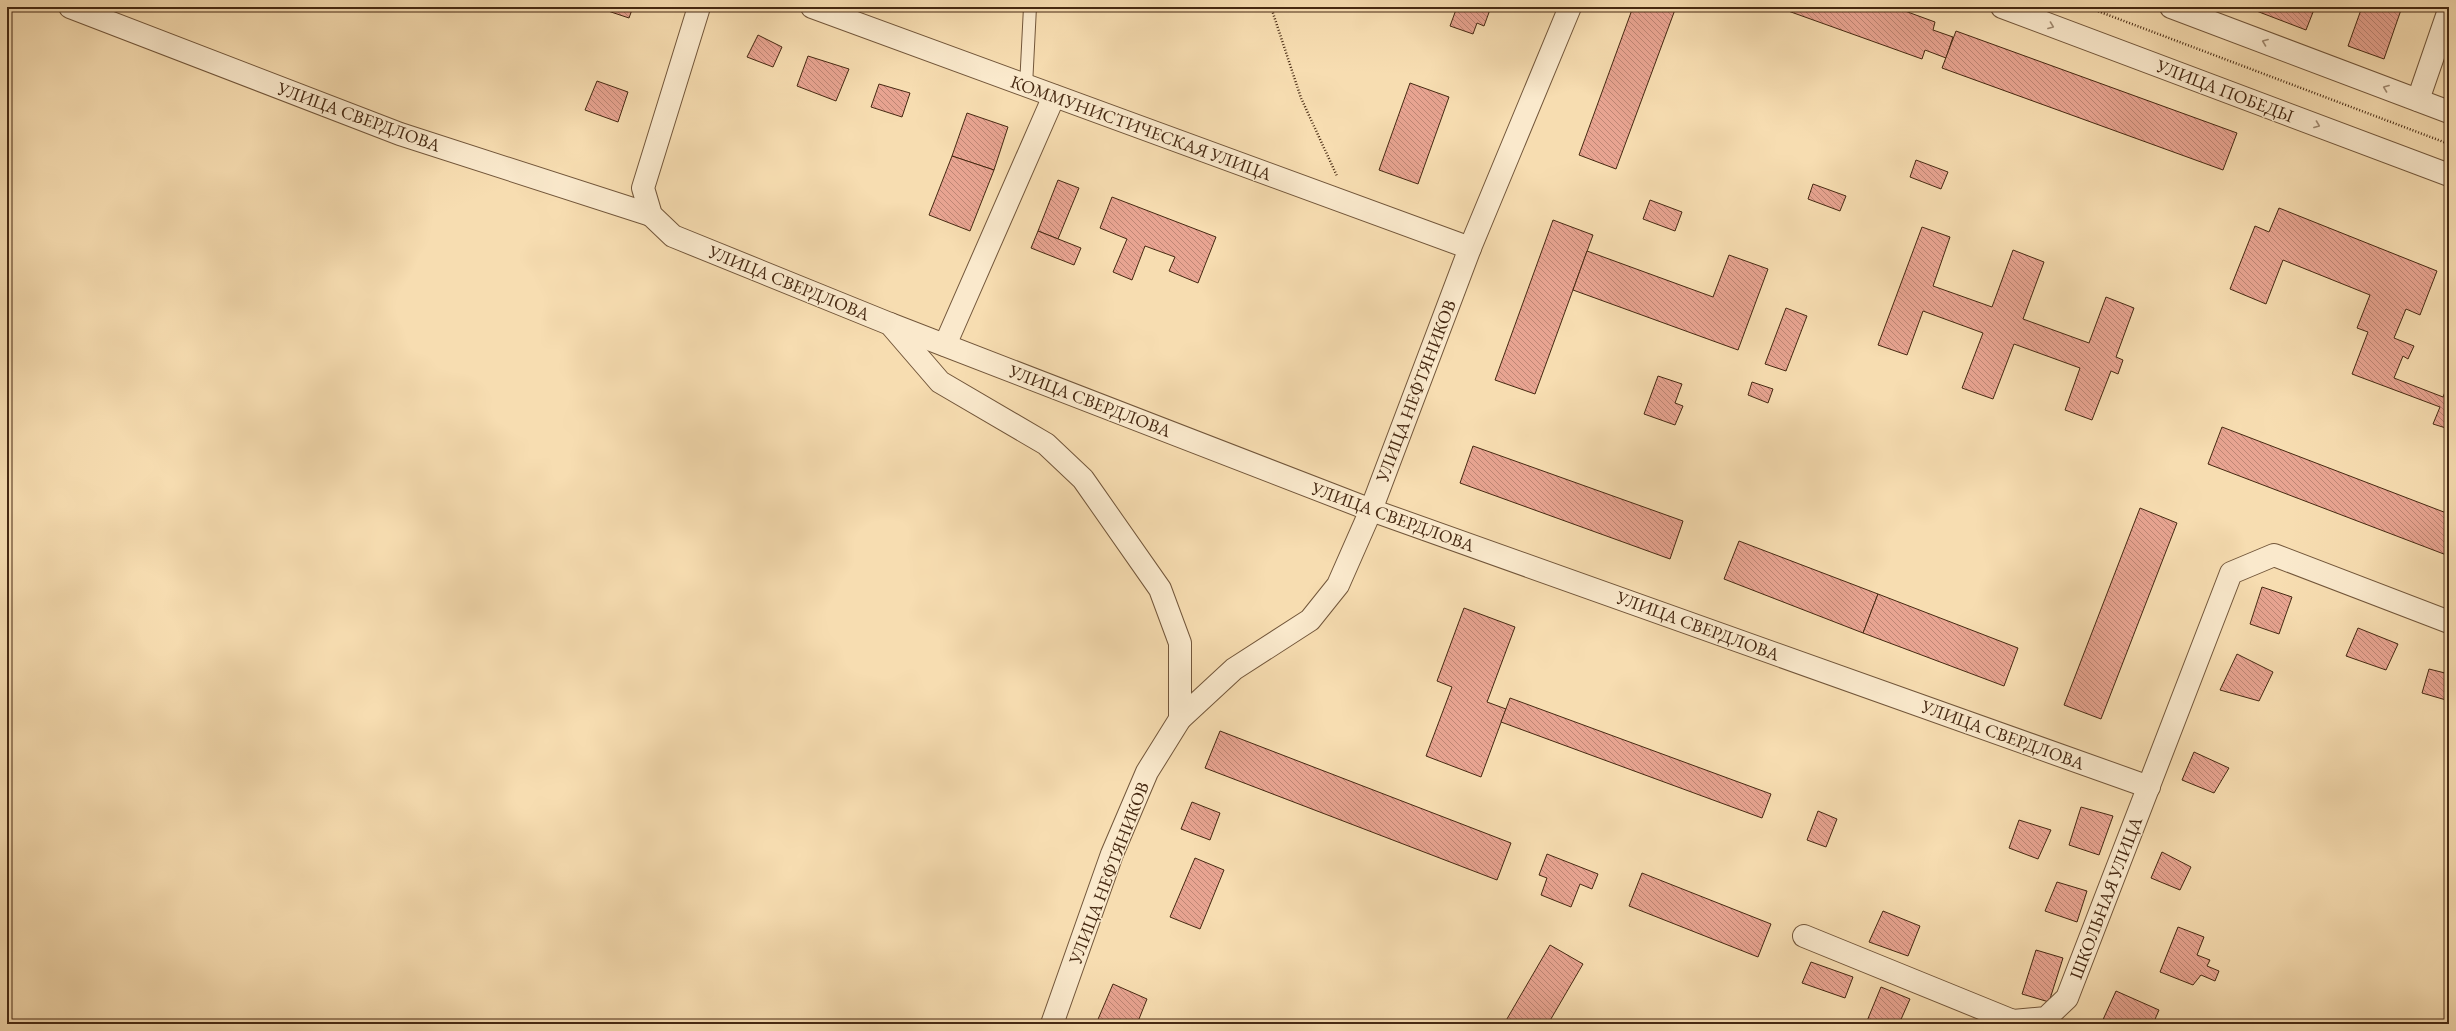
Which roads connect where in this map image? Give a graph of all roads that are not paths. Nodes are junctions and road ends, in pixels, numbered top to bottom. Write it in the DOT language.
graph roads {
  1 [pos="70,7"];
  2 [pos="699,7"];
  3 [pos="812,7"];
  4 [pos="1030,7"];
  5 [pos="1570,7"];
  6 [pos="2002,7"];
  7 [pos="2172,7"];
  8 [pos="2449,10"];
  9 [pos="1026,86"];
  10 [pos="1054,96"];
  11 [pos="2418,100"];
  12 [pos="2449,112"];
  13 [pos="2449,175"];
  14 [pos="651,215"];
  15 [pos="1470,248"];
  16 [pos="890,324"];
  17 [pos="945,345"];
  18 [pos="1371,510"];
  19 [pos="2449,622"];
  20 [pos="1180,719"];
  21 [pos="2149,786"];
  22 [pos="1804,936"];
  23 [pos="1052,1024"];
  1 -- 14 [label="street, УЛИЦА СВЕРДЛОВА"];
  2 -- 14 [label="street, УЛИЦА СВЕРДЛОВА"];
  3 -- 9 [label="street, КОММУНИСТИЧЕСКАЯ УЛИЦА"];
  4 -- 9 [label="lane"];
  5 -- 15 [label="street, УЛИЦА НЕФТЯНИКОВ"];
  6 -- 13 [label="street, УЛИЦА ПОБЕДЫ, one-way"];
  11 -- 7 [label="street, one-way"];
  8 -- 11 [label="street"];
  9 -- 10 [label="street, КОММУНИСТИЧЕСКАЯ УЛИЦА"];
  10 -- 15 [label="street, КОММУНИСТИЧЕСКАЯ УЛИЦА"];
  10 -- 17 [label="street"];
  11 -- 12 [label="street"];
  14 -- 16 [label="street, УЛИЦА СВЕРДЛОВА"];
  15 -- 18 [label="street, УЛИЦА НЕФТЯНИКОВ"];
  16 -- 17 [label="street, УЛИЦА СВЕРДЛОВА"];
  16 -- 20 [label="street"];
  17 -- 18 [label="street, УЛИЦА СВЕРДЛОВА"];
  18 -- 20 [label="street, УЛИЦА НЕФТЯНИКОВ"];
  18 -- 21 [label="street, УЛИЦА СВЕРДЛОВА"];
  19 -- 21 [label="street, ШКОЛЬНАЯ УЛИЦА"];
  20 -- 23 [label="street, УЛИЦА НЕФТЯНИКОВ"];
  21 -- 22 [label="street, ШКОЛЬНАЯ УЛИЦА"];
}
